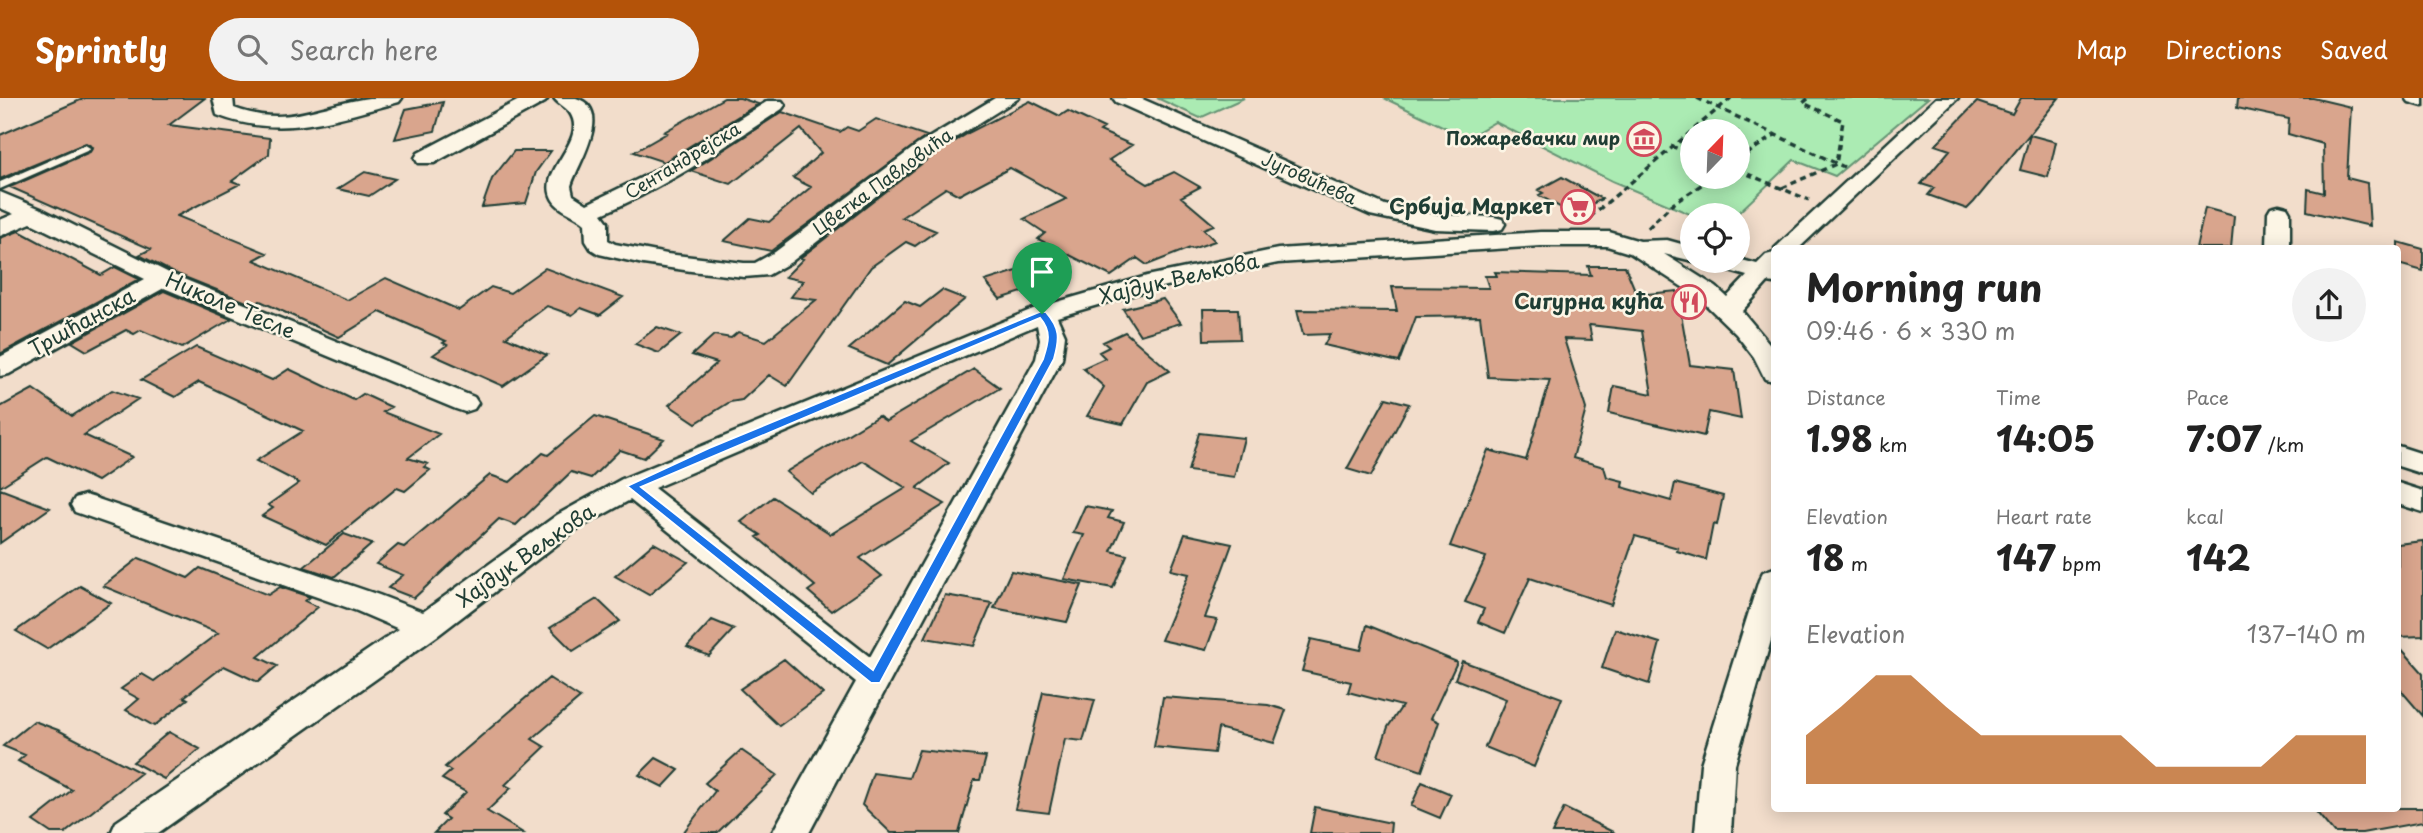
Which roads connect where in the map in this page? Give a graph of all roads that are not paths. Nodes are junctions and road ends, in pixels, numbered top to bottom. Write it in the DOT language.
graph roads {
  1 [pos="223,98"];
  2 [pos="392,98"];
  3 [pos="538,98"];
  4 [pos="564,98"];
  5 [pos="1009,98"];
  6 [pos="1123,98"];
  7 [pos="1948,98"];
  8 [pos="2416,98"];
  9 [pos="2423,100"];
  10 [pos="775,105"];
  11 [pos="85,148"];
  12 [pos="426,158"];
  13 [pos="0,186"];
  14 [pos="0,199"];
  15 [pos="589,211"];
  16 [pos="2279,212"];
  17 [pos="33,214"];
  18 [pos="0,229"];
  19 [pos="1637,237"];
  20 [pos="1541,239"];
  21 [pos="1789,245"];
  22 [pos="2278,245"];
  23 [pos="1680,251"];
  24 [pos="1750,266"];
  25 [pos="1770,269"];
  26 [pos="163,279"];
  27 [pos="1729,310"];
  28 [pos="1042,314"];
  29 [pos="1771,366"];
  30 [pos="0,368"];
  31 [pos="465,403"];
  32 [pos="2401,457"];
  33 [pos="2423,464"];
  34 [pos="632,486"];
  35 [pos="2401,494"];
  36 [pos="2423,502"];
  37 [pos="85,505"];
  38 [pos="1771,590"];
  39 [pos="426,627"];
  40 [pos="875,679"];
  41 [pos="129,833"];
  42 [pos="790,833"];
  43 [pos="1713,833"];
  1 -- 2 [label="street"];
  3 -- 12 [label="street"];
  4 -- 15 [label="street"];
  5 -- 15 [label="street, Цветка Павловића"];
  6 -- 20 [label="street, Југовићева"];
  7 -- 21 [label="street"];
  8 -- 9 [label="street"];
  10 -- 15 [label="street, Сентандрејска"];
  11 -- 13 [label="lane"];
  14 -- 17 [label="street, Николе Тесле"];
  16 -- 22 [label="street"];
  17 -- 18 [label="street"];
  17 -- 26 [label="street, Николе Тесле"];
  19 -- 20 [label="street, Хајдук Вељкова"];
  19 -- 23 [label="street"];
  19 -- 27 [label="street, Хајдук Вељкова"];
  20 -- 28 [label="street, Хајдук Вељкова"];
  24 -- 25 [label="street"];
  25 -- 27 [label="street"];
  26 -- 30 [label="street, Тршћанска"];
  26 -- 31 [label="street, Николе Тесле"];
  27 -- 29 [label="street, Хајдук Вељкова"];
  28 -- 34 [label="street, Хајдук Вељкова"];
  28 -- 40 [label="street"];
  32 -- 33 [label="street"];
  34 -- 39 [label="street, Хајдук Вељкова"];
  34 -- 40 [label="street"];
  35 -- 36 [label="street"];
  37 -- 39 [label="street"];
  38 -- 43 [label="street"];
  39 -- 41 [label="street, Хајдук Вељкова"];
  40 -- 42 [label="street"];
}
